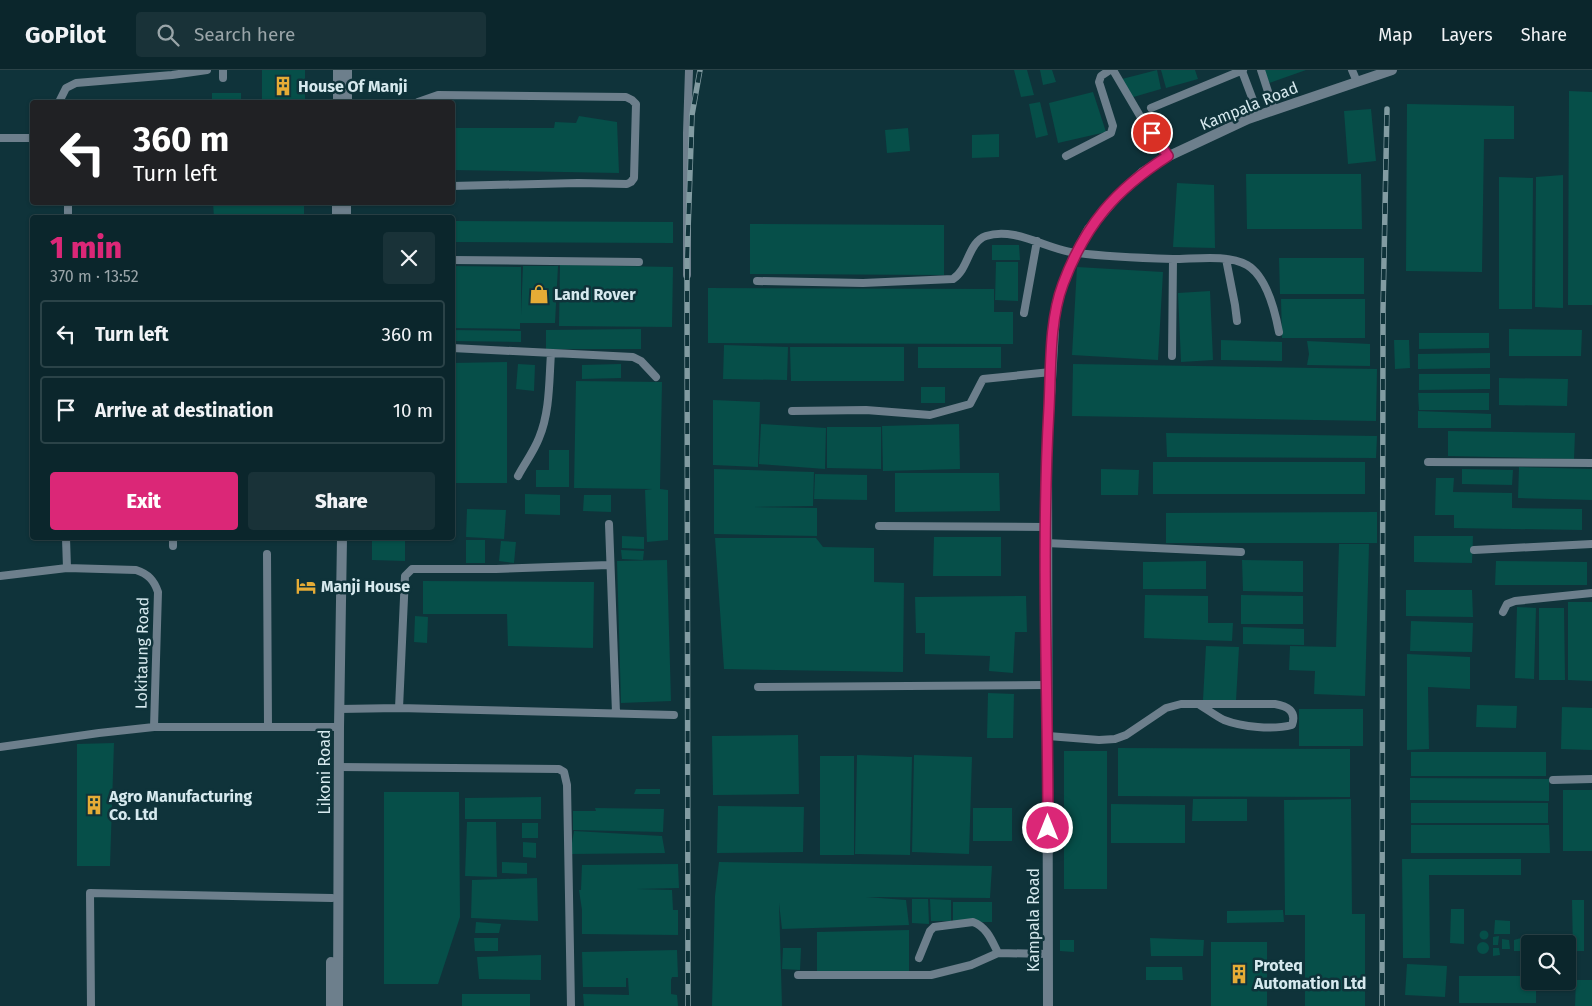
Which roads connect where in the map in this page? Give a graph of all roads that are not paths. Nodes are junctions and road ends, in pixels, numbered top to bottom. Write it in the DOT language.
graph roads {
  1 [pos="207,70"];
  2 [pos="338,70"];
  3 [pos="348,70"];
  4 [pos="690,70"];
  5 [pos="1112,70"];
  6 [pos="1242,70"];
  7 [pos="1260,70"];
  8 [pos="1352,70"];
  9 [pos="1392,70"];
  10 [pos="1356,82"];
  11 [pos="60,100"];
  12 [pos="338,100"];
  13 [pos="347,100"];
  14 [pos="424,100"];
  15 [pos="1151,108"];
  16 [pos="1274,110"];
  17 [pos="1259,116"];
  18 [pos="0,138"];
  19 [pos="30,138"];
  20 [pos="1066,156"];
  21 [pos="1168,156"];
  22 [pos="455,186"];
  23 [pos="1037,241"];
  24 [pos="1076,253"];
  25 [pos="1173,259"];
  26 [pos="1226,259"];
  27 [pos="455,260"];
  28 [pos="640,262"];
  29 [pos="687,275"];
  30 [pos="757,281"];
  31 [pos="1024,312"];
  32 [pos="1236,321"];
  33 [pos="1279,332"];
  34 [pos="455,348"];
  35 [pos="551,353"];
  36 [pos="1172,356"];
  37 [pos="1051,372"];
  38 [pos="656,377"];
  39 [pos="792,411"];
  40 [pos="1428,462"];
  41 [pos="1592,463"];
  42 [pos="518,476"];
  43 [pos="609,524"];
  44 [pos="879,526"];
  45 [pos="1046,528"];
  46 [pos="66,540"];
  47 [pos="336,540"];
  48 [pos="342,540"];
  49 [pos="1046,543"];
  50 [pos="1592,544"];
  51 [pos="1474,550"];
  52 [pos="1241,552"];
  53 [pos="267,554"];
  54 [pos="609,565"];
  55 [pos="67,568"];
  56 [pos="0,576"];
  57 [pos="1592,593"];
  58 [pos="1503,612"];
  59 [pos="1047,685"];
  60 [pos="758,687"];
  61 [pos="1200,704"];
  62 [pos="339,708"];
  63 [pos="399,708"];
  64 [pos="616,713"];
  65 [pos="674,715"];
  66 [pos="154,727"];
  67 [pos="268,727"];
  68 [pos="334,727"];
  69 [pos="1048,736"];
  70 [pos="0,747"];
  71 [pos="339,767"];
  72 [pos="1553,780"];
  73 [pos="1592,780"];
  74 [pos="335,898"];
  75 [pos="998,954"];
  76 [pos="1048,954"];
  77 [pos="919,958"];
  78 [pos="798,975"];
  79 [pos="91,1006"];
  80 [pos="331,1006"];
  81 [pos="338,1006"];
  82 [pos="571,1006"];
  83 [pos="1048,1006"];
  1 -- 11 [label="lane"];
  2 -- 12 [label="street"];
  3 -- 13 [label="street"];
  4 -- 29 [label="lane"];
  5 -- 20 [label="lane"];
  5 -- 21 [label="lane"];
  6 -- 15 [label="lane"];
  6 -- 17 [label="lane"];
  7 -- 16 [label="lane"];
  8 -- 10 [label="lane"];
  9 -- 10 [label="street, Kampala Road"];
  10 -- 16 [label="street, Kampala Road"];
  14 -- 22 [label="lane"];
  16 -- 17 [label="street, Kampala Road"];
  17 -- 21 [label="street, Kampala Road"];
  18 -- 19 [label="lane"];
  21 -- 24 [label="street, Kampala Road"];
  23 -- 24 [label="lane"];
  23 -- 30 [label="lane"];
  23 -- 31 [label="lane"];
  24 -- 25 [label="lane"];
  24 -- 37 [label="street, Kampala Road"];
  25 -- 26 [label="lane"];
  25 -- 36 [label="lane"];
  26 -- 32 [label="lane"];
  26 -- 33 [label="lane"];
  27 -- 28 [label="lane"];
  34 -- 35 [label="lane"];
  35 -- 38 [label="lane"];
  35 -- 42 [label="lane"];
  37 -- 39 [label="lane"];
  37 -- 45 [label="street, Kampala Road"];
  40 -- 41 [label="lane"];
  43 -- 54 [label="lane"];
  44 -- 45 [label="lane"];
  45 -- 49 [label="street, Kampala Road"];
  46 -- 55 [label="lane"];
  47 -- 68 [label="street, Likoni Road"];
  48 -- 62 [label="street, Likoni Road"];
  49 -- 52 [label="lane"];
  49 -- 59 [label="street, Kampala Road"];
  50 -- 51 [label="lane"];
  53 -- 67 [label="lane"];
  54 -- 63 [label="lane"];
  54 -- 64 [label="lane"];
  55 -- 56 [label="lane, Lokitaung Road"];
  55 -- 66 [label="lane, Lokitaung Road"];
  57 -- 58 [label="lane"];
  59 -- 60 [label="lane"];
  59 -- 69 [label="street, Kampala Road"];
  61 -- 61 [label="lane"];
  61 -- 69 [label="lane"];
  62 -- 63 [label="lane"];
  62 -- 71 [label="street, Likoni Road"];
  63 -- 64 [label="lane"];
  64 -- 65 [label="lane"];
  66 -- 67 [label="lane, Lokitaung Road"];
  66 -- 70 [label="lane, Lokitaung Road"];
  67 -- 68 [label="lane, Lokitaung Road"];
  68 -- 74 [label="street, Likoni Road"];
  69 -- 76 [label="street, Kampala Road"];
  71 -- 74 [label="street, Likoni Road"];
  71 -- 82 [label="lane"];
  72 -- 73 [label="lane"];
  74 -- 79 [label="lane"];
  74 -- 80 [label="street, Likoni Road"];
  74 -- 81 [label="street, Likoni Road"];
  75 -- 76 [label="lane"];
  75 -- 77 [label="lane"];
  75 -- 78 [label="lane"];
  76 -- 83 [label="street, Kampala Road"];
}
